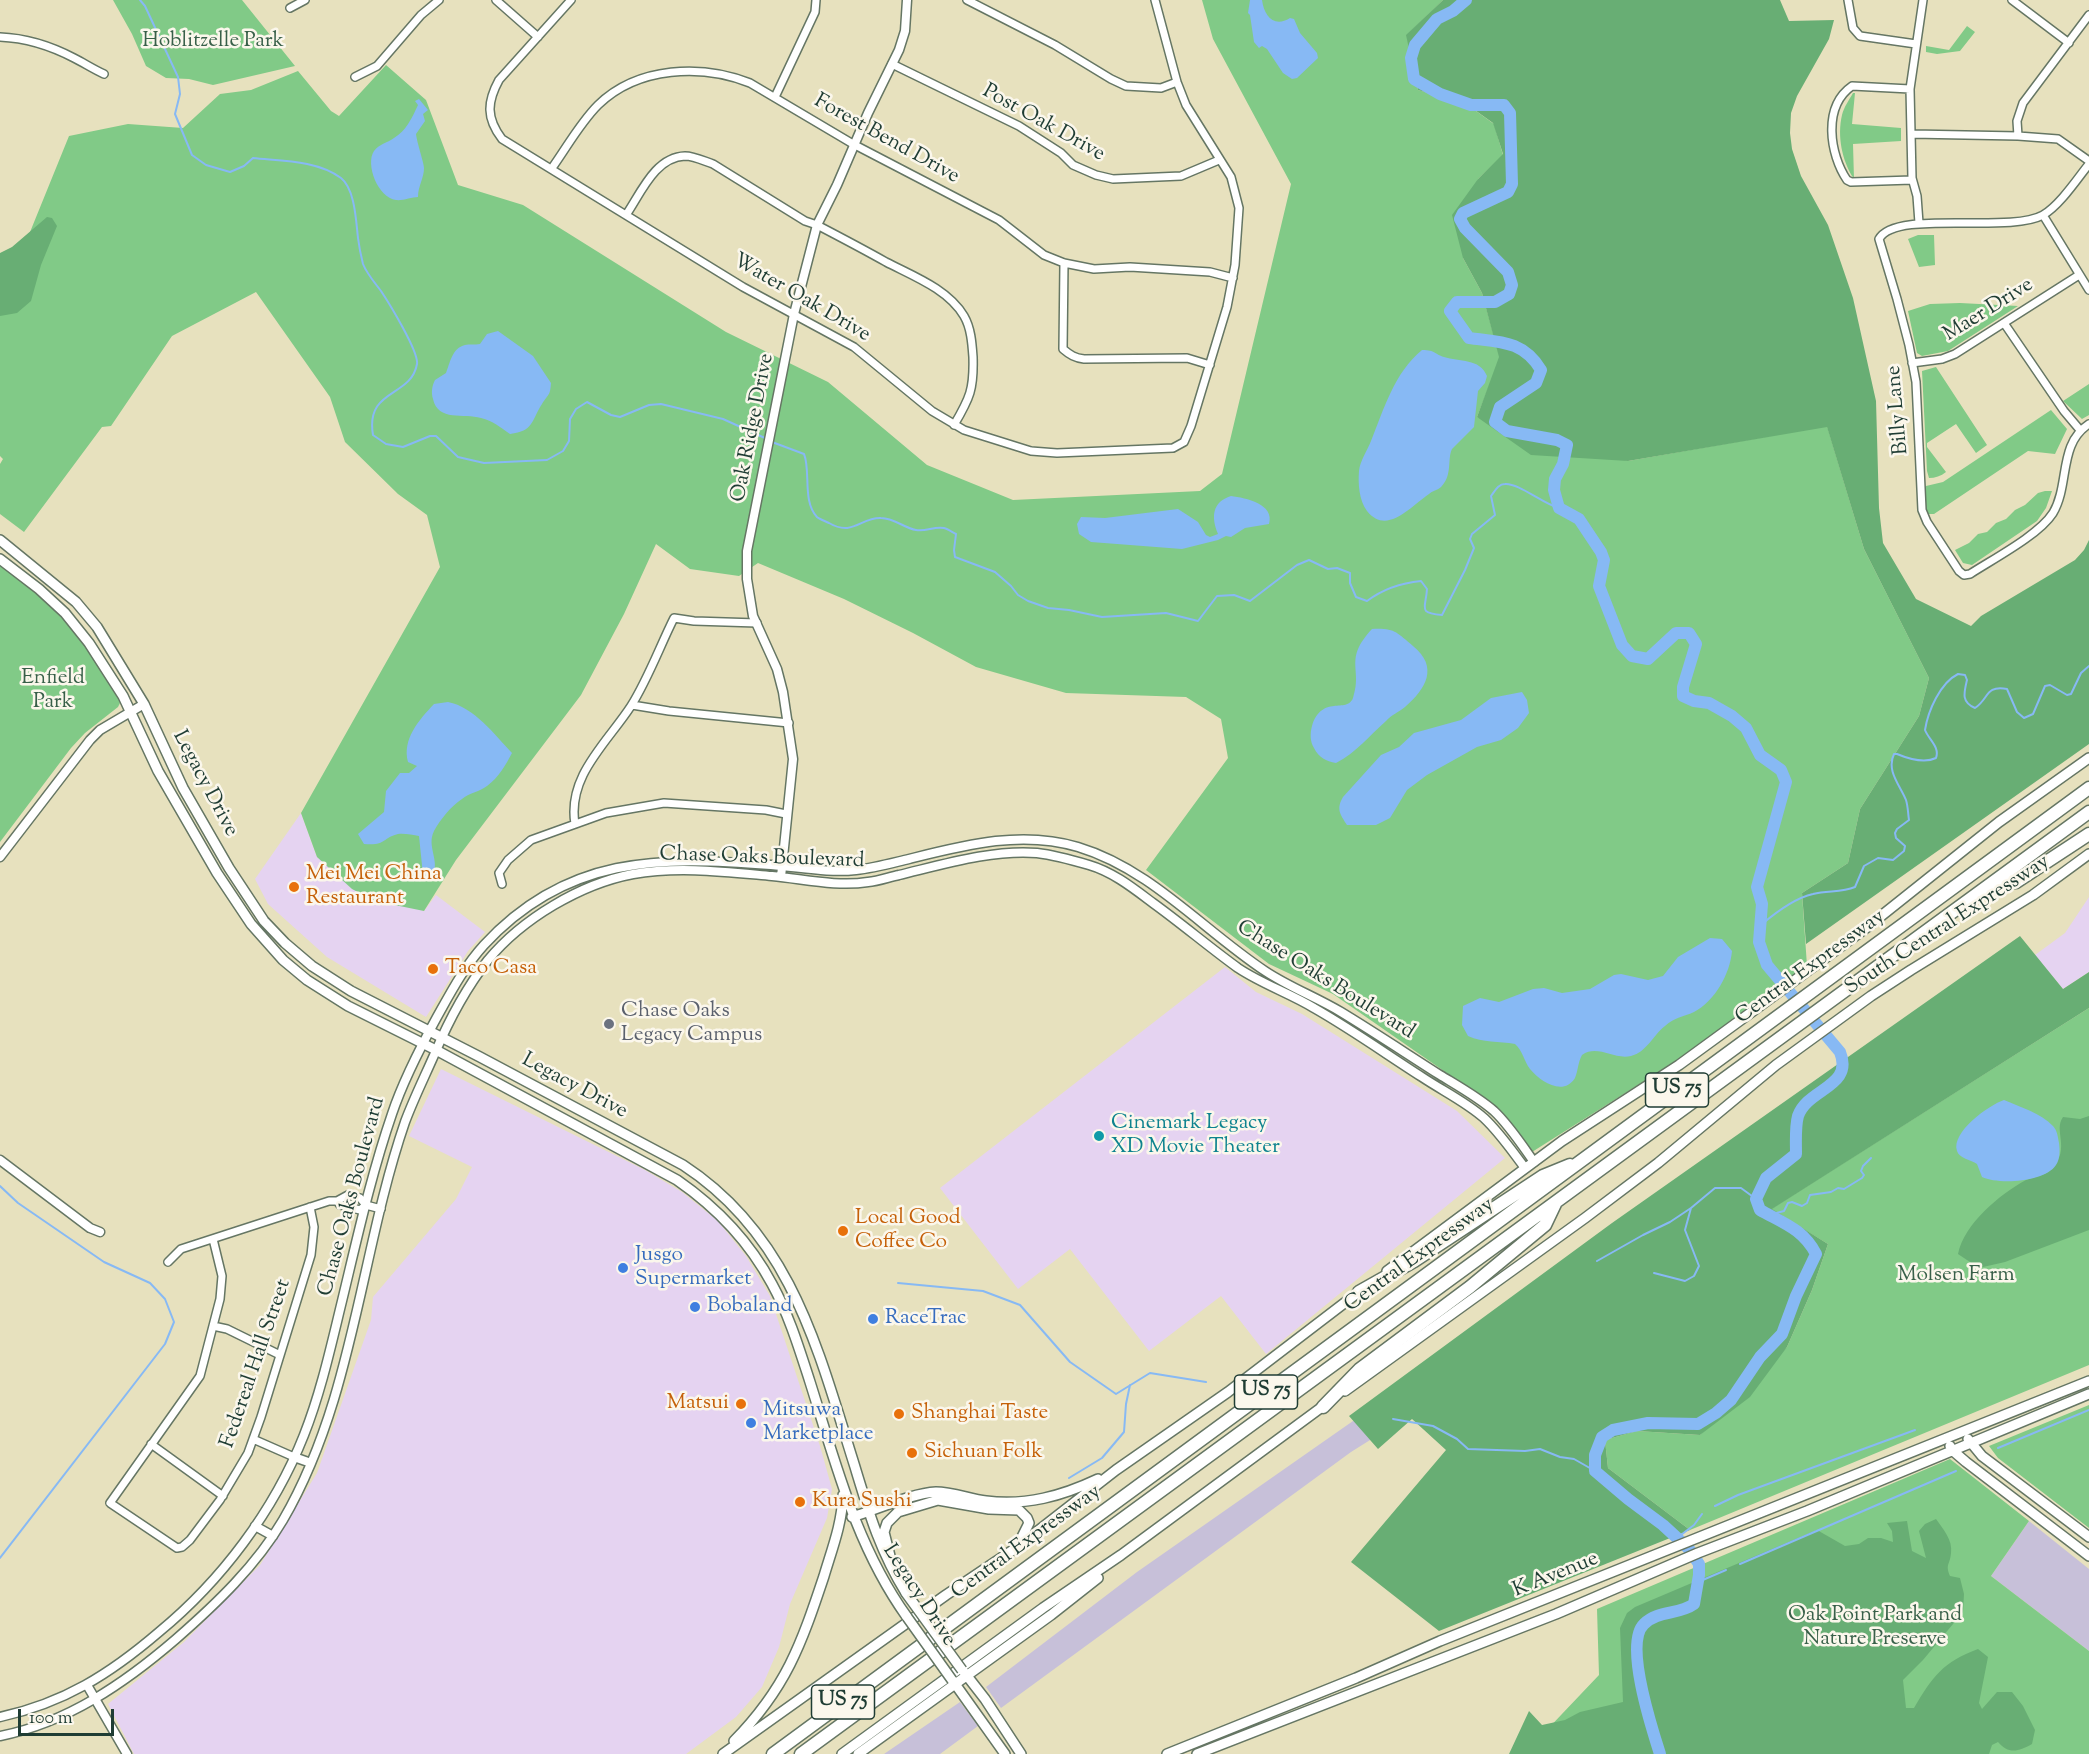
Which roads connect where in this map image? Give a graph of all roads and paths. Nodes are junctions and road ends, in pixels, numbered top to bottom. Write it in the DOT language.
graph roads {
  1 [pos="305,0"];
  2 [pos="439,0"];
  3 [pos="496,0"];
  4 [pos="571,0"];
  5 [pos="816,0"];
  6 [pos="907,0"];
  7 [pos="967,0"];
  8 [pos="1155,0"];
  9 [pos="1848,0"];
  10 [pos="1923,0"];
  11 [pos="2012,0"];
  12 [pos="290,8"];
  13 [pos="2089,15"];
  14 [pos="0,37"];
  15 [pos="538,37"];
  16 [pos="2069,43"];
  17 [pos="1916,44"];
  18 [pos="892,64"];
  19 [pos="104,74"];
  20 [pos="355,77"];
  21 [pos="1177,82"];
  22 [pos="1910,89"];
  23 [pos="775,97"];
  24 [pos="1912,134"];
  25 [pos="2018,136"];
  26 [pos="853,144"];
  27 [pos="1220,160"];
  28 [pos="2089,162"];
  29 [pos="552,168"];
  30 [pos="1912,180"];
  31 [pos="626,214"];
  32 [pos="2043,215"];
  33 [pos="1919,223"];
  34 [pos="817,225"];
  35 [pos="1064,263"];
  36 [pos="2079,275"];
  37 [pos="1233,278"];
  38 [pos="2089,290"];
  39 [pos="794,314"];
  40 [pos="2004,323"];
  41 [pos="1912,363"];
  42 [pos="1210,365"];
  43 [pos="2089,424"];
  44 [pos="954,425"];
  45 [pos="2080,430"];
  46 [pos="0,540"];
  47 [pos="0,559"];
  48 [pos="757,623"];
  49 [pos="144,704"];
  50 [pos="632,705"];
  51 [pos="131,712"];
  52 [pos="789,723"];
  53 [pos="2089,758"];
  54 [pos="2089,789"];
  55 [pos="2089,812"];
  56 [pos="786,814"];
  57 [pos="575,824"];
  58 [pos="2089,834"];
  59 [pos="1050,842"];
  60 [pos="2089,854"];
  61 [pos="1047,855"];
  62 [pos="1101,855"];
  63 [pos="0,857"];
  64 [pos="632,864"];
  65 [pos="781,865"];
  66 [pos="1096,867"];
  67 [pos="229,868"];
  68 [pos="217,873"];
  69 [pos="632,874"];
  70 [pos="781,877"];
  71 [pos="1994,882"];
  72 [pos="502,884"];
  73 [pos="1214,933"];
  74 [pos="486,943"];
  75 [pos="1207,943"];
  76 [pos="293,951"];
  77 [pos="495,953"];
  78 [pos="283,960"];
  79 [pos="1784,989"];
  80 [pos="1324,1008"];
  81 [pos="429,1031"];
  82 [pos="442,1037"];
  83 [pos="423,1044"];
  84 [pos="436,1050"];
  85 [pos="1443,1077"];
  86 [pos="1436,1086"];
  87 [pos="599,1120"];
  88 [pos="592,1134"];
  89 [pos="1590,1156"];
  90 [pos="0,1160"];
  91 [pos="1534,1162"];
  92 [pos="1525,1168"];
  93 [pos="698,1174"];
  94 [pos="688,1187"];
  95 [pos="337,1201"];
  96 [pos="1556,1202"];
  97 [pos="366,1205"];
  98 [pos="310,1207"];
  99 [pos="381,1209"];
  100 [pos="100,1232"];
  101 [pos="213,1239"];
  102 [pos="168,1262"];
  103 [pos="1359,1292"];
  104 [pos="799,1301"];
  105 [pos="783,1306"];
  106 [pos="213,1326"];
  107 [pos="280,1354"];
  108 [pos="2086,1382"];
  109 [pos="2089,1394"];
  110 [pos="817,1405"];
  111 [pos="1323,1407"];
  112 [pos="837,1411"];
  113 [pos="1961,1433"];
  114 [pos="1947,1438"];
  115 [pos="253,1439"];
  116 [pos="1970,1443"];
  117 [pos="151,1444"];
  118 [pos="1952,1450"];
  119 [pos="294,1457"];
  120 [pos="311,1463"];
  121 [pos="1116,1470"];
  122 [pos="843,1487"];
  123 [pos="222,1496"];
  124 [pos="869,1512"];
  125 [pos="852,1517"];
  126 [pos="255,1526"];
  127 [pos="273,1536"];
  128 [pos="2089,1537"];
  129 [pos="1146,1538"];
  130 [pos="1016,1548"];
  131 [pos="2089,1556"];
  132 [pos="892,1571"];
  133 [pos="185,1610"];
  134 [pos="195,1623"];
  135 [pos="1481,1625"];
  136 [pos="1487,1641"];
  137 [pos="965,1673"];
  138 [pos="1366,1674"];
  139 [pos="954,1682"];
  140 [pos="87,1685"];
  141 [pos="1371,1686"];
  142 [pos="95,1700"];
  143 [pos="1270,1713"];
  144 [pos="0,1717"];
  145 [pos="1275,1723"];
  146 [pos="0,1736"];
  147 [pos="1015,1744"];
  148 [pos="1004,1752"];
  149 [pos="127,1754"];
  150 [pos="722,1754"];
  151 [pos="773,1754"];
  152 [pos="801,1754"];
  153 [pos="842,1754"];
  154 [pos="858,1754"];
  155 [pos="1022,1754"];
  156 [pos="1167,1754"];
  157 [pos="1197,1754"];
  1 -- 12 [label="street"];
  2 -- 20 [label="street"];
  3 -- 15 [label="street"];
  4 -- 15 [label="street"];
  5 -- 23 [label="street"];
  6 -- 18 [label="street, Oak Ridge Drive"];
  7 -- 21 [label="street"];
  8 -- 21 [label="street"];
  9 -- 17 [label="street"];
  10 -- 17 [label="street"];
  11 -- 16 [label="street"];
  13 -- 16 [label="street"];
  14 -- 19 [label="street"];
  15 -- 29 [label="street, Water Oak Drive"];
  16 -- 25 [label="street"];
  17 -- 22 [label="street"];
  18 -- 26 [label="street, Oak Ridge Drive"];
  18 -- 27 [label="street, Post Oak Drive"];
  21 -- 27 [label="street"];
  22 -- 24 [label="street"];
  22 -- 30 [label="street"];
  23 -- 26 [label="street, Forest Bend Drive"];
  23 -- 29 [label="street, Forest Bend Drive"];
  24 -- 25 [label="street"];
  24 -- 30 [label="street"];
  25 -- 28 [label="street"];
  26 -- 34 [label="street, Oak Ridge Drive"];
  26 -- 35 [label="street, Forest Bend Drive"];
  27 -- 37 [label="street"];
  28 -- 32 [label="street"];
  29 -- 31 [label="street, Water Oak Drive"];
  30 -- 33 [label="street"];
  31 -- 34 [label="street"];
  31 -- 39 [label="street, Water Oak Drive"];
  32 -- 33 [label="street"];
  32 -- 36 [label="street"];
  33 -- 41 [label="street, Billy Lane"];
  34 -- 39 [label="street, Oak Ridge Drive"];
  34 -- 44 [label="street"];
  35 -- 37 [label="street, Forest Bend Drive"];
  35 -- 42 [label="street"];
  36 -- 38 [label="street"];
  36 -- 40 [label="street, Maer Drive"];
  37 -- 42 [label="street"];
  39 -- 44 [label="street, Water Oak Drive"];
  39 -- 48 [label="street, Oak Ridge Drive"];
  40 -- 41 [label="street, Maer Drive"];
  40 -- 45 [label="street"];
  41 -- 45 [label="street, Billy Lane"];
  42 -- 44 [label="street, Water Oak Drive"];
  43 -- 45 [label="street"];
  46 -- 49 [label="main road, Legacy Drive"];
  47 -- 51 [label="main road, Legacy Drive"];
  48 -- 50 [label="street"];
  48 -- 52 [label="street, Oak Ridge Drive"];
  49 -- 51 [label="street"];
  49 -- 67 [label="main road, Legacy Drive"];
  50 -- 52 [label="street"];
  50 -- 57 [label="street"];
  51 -- 63 [label="street"];
  51 -- 68 [label="main road, Legacy Drive"];
  52 -- 56 [label="street, Oak Ridge Drive"];
  53 -- 79 [label="main road, South Central Expressway"];
  54 -- 89 [label="highway, Central Expressway / US 75"];
  55 -- 71 [label="highway, Central Expressway / US 75"];
  56 -- 57 [label="street"];
  56 -- 65 [label="street, Oak Ridge Drive"];
  57 -- 72 [label="street"];
  58 -- 71 [label="highway"];
  59 -- 61 [label="street"];
  59 -- 62 [label="street, Chase Oaks Boulevard"];
  59 -- 65 [label="street, Chase Oaks Boulevard"];
  60 -- 111 [label="main road, South Central Expressway"];
  61 -- 66 [label="street, Chase Oaks Boulevard"];
  61 -- 70 [label="street, Chase Oaks Boulevard"];
  62 -- 66 [label="street"];
  62 -- 73 [label="street, Chase Oaks Boulevard"];
  64 -- 65 [label="street, Chase Oaks Boulevard"];
  64 -- 69 [label="street"];
  64 -- 74 [label="street, Chase Oaks Boulevard"];
  65 -- 70 [label="street, Oak Ridge Drive"];
  66 -- 75 [label="street, Chase Oaks Boulevard"];
  67 -- 68 [label="main road"];
  67 -- 76 [label="main road, Legacy Drive"];
  68 -- 78 [label="main road, Legacy Drive"];
  69 -- 70 [label="street, Chase Oaks Boulevard"];
  69 -- 77 [label="street, Chase Oaks Boulevard"];
  71 -- 96 [label="highway, Central Expressway / US 75"];
  73 -- 75 [label="street"];
  73 -- 80 [label="street, Chase Oaks Boulevard"];
  74 -- 77 [label="street"];
  74 -- 81 [label="street, Chase Oaks Boulevard"];
  75 -- 80 [label="street, Chase Oaks Boulevard"];
  76 -- 78 [label="main road"];
  76 -- 81 [label="main road, Legacy Drive"];
  77 -- 82 [label="street, Chase Oaks Boulevard"];
  78 -- 83 [label="main road, Legacy Drive"];
  79 -- 91 [label="main road, Central Expressway"];
  80 -- 85 [label="street, Chase Oaks Boulevard"];
  80 -- 86 [label="street, Chase Oaks Boulevard"];
  81 -- 82 [label="main road, Legacy Drive"];
  81 -- 83 [label="street, Chase Oaks Boulevard"];
  82 -- 84 [label="street, Chase Oaks Boulevard"];
  82 -- 87 [label="main road, Legacy Drive"];
  83 -- 84 [label="main road, Legacy Drive"];
  83 -- 97 [label="street, Chase Oaks Boulevard"];
  84 -- 88 [label="main road, Legacy Drive"];
  84 -- 99 [label="street, Chase Oaks Boulevard"];
  85 -- 86 [label="street"];
  85 -- 91 [label="street, Chase Oaks Boulevard"];
  86 -- 92 [label="street, Chase Oaks Boulevard"];
  87 -- 88 [label="main road"];
  87 -- 93 [label="main road, Legacy Drive"];
  88 -- 94 [label="main road, Legacy Drive"];
  89 -- 103 [label="highway"];
  89 -- 151 [label="highway, Central Expressway / US 75"];
  90 -- 100 [label="street"];
  91 -- 92 [label="main road, Central Expressway"];
  92 -- 103 [label="main road, Central Expressway"];
  93 -- 94 [label="main road"];
  93 -- 104 [label="main road, Legacy Drive"];
  94 -- 105 [label="main road, Legacy Drive"];
  95 -- 97 [label="street"];
  95 -- 97 [label="street"];
  95 -- 98 [label="street"];
  96 -- 111 [label="highway"];
  96 -- 152 [label="highway, Central Expressway / US 75"];
  97 -- 99 [label="street"];
  97 -- 119 [label="street, Chase Oaks Boulevard"];
  98 -- 101 [label="street"];
  98 -- 107 [label="street, Federeal Hall Street"];
  99 -- 120 [label="street, Chase Oaks Boulevard"];
  101 -- 102 [label="street"];
  101 -- 106 [label="street"];
  103 -- 121 [label="main road, Central Expressway"];
  104 -- 105 [label="main road"];
  104 -- 112 [label="main road, Legacy Drive"];
  105 -- 110 [label="main road, Legacy Drive"];
  106 -- 107 [label="street"];
  106 -- 117 [label="street"];
  107 -- 115 [label="street, Federeal Hall Street"];
  108 -- 109 [label="main road"];
  108 -- 113 [label="main road, K Avenue"];
  109 -- 116 [label="main road, K Avenue"];
  110 -- 112 [label="main road"];
  110 -- 122 [label="main road, Legacy Drive"];
  111 -- 129 [label="main road"];
  112 -- 124 [label="main road, Legacy Drive"];
  113 -- 114 [label="main road, K Avenue"];
  113 -- 116 [label="main road"];
  114 -- 118 [label="main road"];
  114 -- 135 [label="main road, K Avenue"];
  115 -- 119 [label="street"];
  115 -- 123 [label="street, Federeal Hall Street"];
  116 -- 118 [label="main road, K Avenue"];
  116 -- 128 [label="main road"];
  117 -- 123 [label="street"];
  117 -- 123 [label="street, Federeal Hall Street"];
  118 -- 131 [label="main road"];
  118 -- 136 [label="main road, K Avenue"];
  119 -- 120 [label="street"];
  119 -- 126 [label="street, Chase Oaks Boulevard"];
  120 -- 127 [label="street, Chase Oaks Boulevard"];
  121 -- 124 [label="main road"];
  121 -- 130 [label="main road, Central Expressway"];
  122 -- 125 [label="main road, Legacy Drive"];
  122 -- 150 [label="main road"];
  124 -- 125 [label="main road"];
  124 -- 132 [label="main road, Legacy Drive"];
  125 -- 139 [label="main road, Legacy Drive, bridge"];
  126 -- 127 [label="street"];
  126 -- 133 [label="street, Chase Oaks Boulevard"];
  127 -- 134 [label="street, Chase Oaks Boulevard"];
  129 -- 137 [label="main road"];
  129 -- 153 [label="main road"];
  130 -- 132 [label="main road"];
  130 -- 150 [label="main road, Central Expressway"];
  132 -- 137 [label="main road, Legacy Drive, bridge"];
  133 -- 134 [label="street"];
  133 -- 140 [label="street, Chase Oaks Boulevard"];
  134 -- 142 [label="street, Chase Oaks Boulevard"];
  135 -- 136 [label="main road"];
  135 -- 138 [label="main road, K Avenue"];
  136 -- 141 [label="main road, K Avenue"];
  137 -- 139 [label="main road"];
  137 -- 147 [label="main road, Legacy Drive"];
  138 -- 141 [label="main road"];
  138 -- 143 [label="main road, K Avenue"];
  139 -- 148 [label="main road, Legacy Drive"];
  139 -- 154 [label="main road"];
  140 -- 142 [label="street"];
  140 -- 144 [label="street, Chase Oaks Boulevard"];
  141 -- 145 [label="main road, K Avenue"];
  142 -- 146 [label="street, Chase Oaks Boulevard"];
  142 -- 149 [label="street"];
  143 -- 145 [label="main road"];
  143 -- 156 [label="main road, K Avenue"];
  145 -- 157 [label="main road, K Avenue"];
  147 -- 148 [label="main road"];
  147 -- 155 [label="main road, Legacy Drive"];
}
